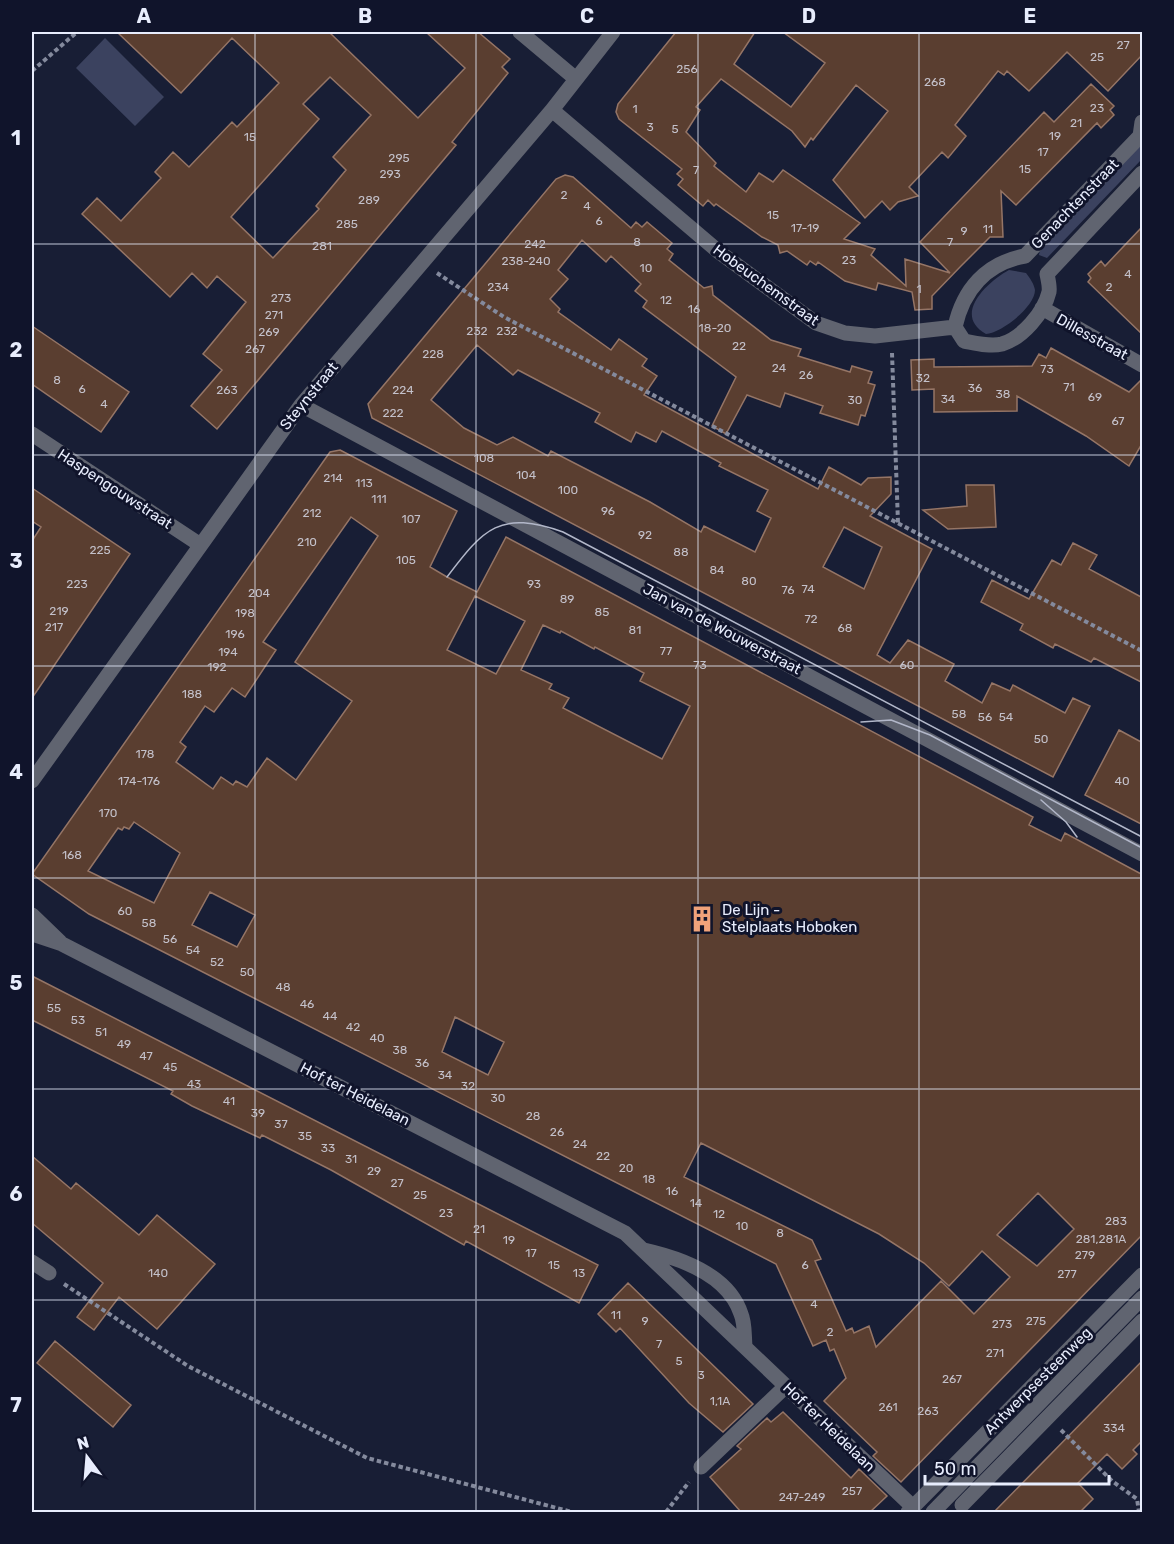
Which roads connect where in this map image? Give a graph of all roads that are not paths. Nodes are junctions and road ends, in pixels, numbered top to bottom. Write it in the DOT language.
graph roads {
  1 [pos="520,32"];
  2 [pos="613,32"];
  3 [pos="576,79"];
  4 [pos="552,110"];
  5 [pos="1142,132"];
  6 [pos="1143,173"];
  7 [pos="1025,256"];
  8 [pos="1047,274"];
  9 [pos="1042,308"];
  10 [pos="955,327"];
  11 [pos="1143,365"];
  12 [pos="301,405"];
  13 [pos="32,434"];
  14 [pos="199,544"];
  15 [pos="32,781"];
  16 [pos="1143,854"];
  17 [pos="32,915"];
  18 [pos="32,934"];
  19 [pos="63,944"];
  20 [pos="644,1250"];
  21 [pos="32,1262"];
  22 [pos="49,1273"];
  23 [pos="1143,1275"];
  24 [pos="1143,1298"];
  25 [pos="1143,1321"];
  26 [pos="745,1346"];
  27 [pos="786,1386"];
  28 [pos="701,1467"];
  29 [pos="962,1505"];
  30 [pos="910,1510"];
  31 [pos="933,1512"];
  1 -- 3 [label="street"];
  2 -- 3 [label="street, Steynstraat"];
  3 -- 4 [label="street, Steynstraat"];
  4 -- 10 [label="street, Hobeuchemstraat"];
  4 -- 12 [label="street, Steynstraat"];
  5 -- 7 [label="street, Genachtenstraat"];
  6 -- 8 [label="street, Genachtenstraat"];
  7 -- 8 [label="street"];
  7 -- 10 [label="street, Genachtenstraat"];
  8 -- 9 [label="street, Genachtenstraat"];
  9 -- 10 [label="street"];
  9 -- 11 [label="street, Dillesstraat"];
  12 -- 14 [label="street, Steynstraat"];
  12 -- 16 [label="street, Jan van de Wouwerstraat"];
  13 -- 14 [label="street, Haspengouwstraat"];
  14 -- 15 [label="street, Steynstraat"];
  17 -- 19 [label="street, Hof ter Heidelaan"];
  18 -- 19 [label="street, Hof ter Heidelaan"];
  19 -- 20 [label="street, Hof ter Heidelaan"];
  20 -- 26 [label="street, Hof ter Heidelaan"];
  20 -- 26 [label="street, Hof ter Heidelaan"];
  21 -- 22 [label="street"];
  23 -- 30 [label="street, Antwerpsesteenweg"];
  24 -- 31 [label="street"];
  25 -- 29 [label="street"];
  26 -- 27 [label="street, Hof ter Heidelaan"];
  27 -- 28 [label="street"];
  27 -- 30 [label="street, Hof ter Heidelaan"];
}
